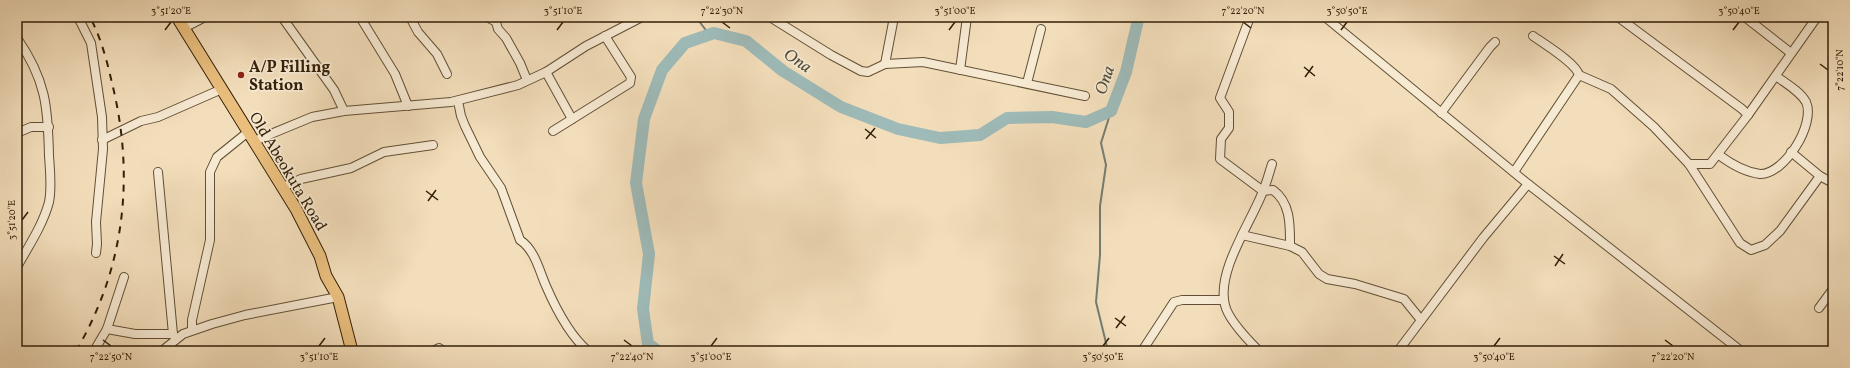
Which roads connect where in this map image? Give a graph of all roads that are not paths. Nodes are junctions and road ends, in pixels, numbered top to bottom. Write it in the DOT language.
graph roads {
  1 [pos="78,17"];
  2 [pos="178,17"];
  3 [pos="205,17"];
  4 [pos="282,17"];
  5 [pos="360,17"];
  6 [pos="410,17"];
  7 [pos="487,17"];
  8 [pos="642,17"];
  9 [pos="770,17"];
  10 [pos="894,17"];
  11 [pos="967,17"];
  12 [pos="1250,17"];
  13 [pos="1325,17"];
  14 [pos="1618,17"];
  15 [pos="1745,17"];
  16 [pos="1817,17"];
  17 [pos="627,20"];
  18 [pos="184,28"];
  19 [pos="1041,29"];
  20 [pos="605,36"];
  21 [pos="1533,36"];
  22 [pos="17,38"];
  23 [pos="1495,42"];
  24 [pos="1791,53"];
  25 [pos="886,64"];
  26 [pos="960,70"];
  27 [pos="546,72"];
  28 [pos="447,74"];
  29 [pos="1579,75"];
  30 [pos="1776,76"];
  31 [pos="527,80"];
  32 [pos="1027,84"];
  33 [pos="222,89"];
  34 [pos="1084,96"];
  35 [pos="458,101"];
  36 [pos="408,106"];
  37 [pos="344,111"];
  38 [pos="1441,113"];
  39 [pos="1748,116"];
  40 [pos="572,119"];
  41 [pos="49,127"];
  42 [pos="552,131"];
  43 [pos="17,133"];
  44 [pos="251,137"];
  45 [pos="102,140"];
  46 [pos="433,145"];
  47 [pos="1791,152"];
  48 [pos="1719,155"];
  49 [pos="1272,164"];
  50 [pos="1689,164"];
  51 [pos="158,172"];
  52 [pos="1514,172"];
  53 [pos="1820,176"];
  54 [pos="1833,182"];
  55 [pos="1528,184"];
  56 [pos="283,187"];
  57 [pos="1263,191"];
  58 [pos="1242,235"];
  59 [pos="1290,246"];
  60 [pos="96,253"];
  61 [pos="17,267"];
  62 [pos="124,277"];
  63 [pos="1833,289"];
  64 [pos="338,297"];
  65 [pos="1224,300"];
  66 [pos="1819,308"];
  67 [pos="1421,320"];
  68 [pos="108,329"];
  69 [pos="192,330"];
  70 [pos="174,336"];
  71 [pos="166,349"];
  72 [pos="94,351"];
  73 [pos="352,351"];
  74 [pos="433,351"];
  75 [pos="443,351"];
  76 [pos="588,351"];
  77 [pos="1142,351"];
  78 [pos="1259,351"];
  79 [pos="1398,351"];
  80 [pos="1741,351"];
  1 -- 45 [label="street"];
  2 -- 18 [label="highway, Old Abeokuta Road"];
  3 -- 18 [label="street"];
  4 -- 37 [label="street"];
  5 -- 36 [label="street"];
  6 -- 28 [label="street"];
  7 -- 31 [label="street"];
  8 -- 17 [label="street"];
  9 -- 25 [label="street"];
  10 -- 25 [label="street"];
  11 -- 26 [label="street"];
  12 -- 57 [label="street"];
  13 -- 38 [label="street"];
  14 -- 39 [label="street"];
  15 -- 24 [label="street"];
  16 -- 24 [label="street"];
  17 -- 20 [label="street"];
  18 -- 33 [label="highway, Old Abeokuta Road"];
  19 -- 32 [label="street"];
  20 -- 27 [label="street"];
  20 -- 40 [label="street"];
  21 -- 29 [label="street"];
  22 -- 41 [label="street"];
  23 -- 38 [label="street"];
  24 -- 30 [label="street"];
  25 -- 26 [label="street"];
  26 -- 32 [label="street"];
  27 -- 31 [label="street"];
  27 -- 40 [label="street"];
  29 -- 50 [label="street"];
  29 -- 52 [label="street"];
  30 -- 39 [label="street"];
  30 -- 47 [label="street"];
  31 -- 35 [label="street"];
  32 -- 34 [label="street"];
  33 -- 44 [label="highway, Old Abeokuta Road"];
  33 -- 45 [label="street"];
  35 -- 36 [label="street"];
  35 -- 76 [label="street"];
  36 -- 37 [label="street"];
  37 -- 44 [label="street"];
  38 -- 52 [label="street"];
  39 -- 48 [label="street"];
  40 -- 42 [label="street"];
  41 -- 43 [label="street"];
  41 -- 61 [label="street"];
  44 -- 56 [label="highway, Old Abeokuta Road"];
  44 -- 69 [label="street"];
  45 -- 60 [label="street"];
  46 -- 56 [label="street"];
  47 -- 48 [label="street"];
  47 -- 53 [label="street"];
  48 -- 50 [label="street"];
  49 -- 57 [label="street"];
  50 -- 53 [label="street"];
  51 -- 70 [label="street"];
  52 -- 55 [label="street"];
  53 -- 54 [label="street"];
  55 -- 67 [label="street"];
  55 -- 80 [label="street"];
  56 -- 64 [label="highway, Old Abeokuta Road"];
  57 -- 58 [label="street"];
  57 -- 59 [label="street"];
  58 -- 59 [label="street"];
  58 -- 65 [label="street"];
  59 -- 67 [label="street"];
  62 -- 68 [label="street"];
  63 -- 66 [label="street"];
  64 -- 69 [label="street"];
  64 -- 73 [label="highway, Old Abeokuta Road"];
  65 -- 77 [label="street"];
  65 -- 78 [label="street"];
  67 -- 79 [label="street"];
  68 -- 70 [label="street"];
  68 -- 72 [label="street"];
  69 -- 70 [label="street"];
  70 -- 71 [label="street"];
  74 -- 75 [label="street"];
}
